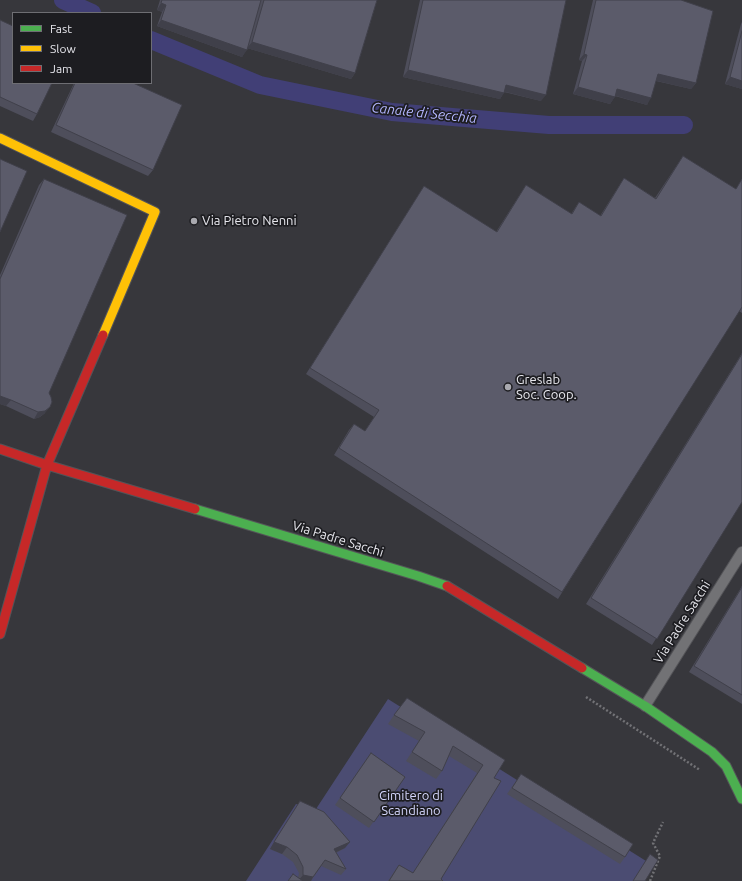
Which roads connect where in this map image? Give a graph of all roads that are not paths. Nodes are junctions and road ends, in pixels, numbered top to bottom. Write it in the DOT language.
graph roads {
  1 [pos="0,138"];
  2 [pos="0,449"];
  3 [pos="47,465"];
  4 [pos="742,552"];
  5 [pos="0,634"];
  6 [pos="645,706"];
  7 [pos="742,799"];
  1 -- 3 [label="street"];
  2 -- 3 [label="street, Via Padre Sacchi"];
  3 -- 5 [label="street"];
  3 -- 6 [label="street, Via Padre Sacchi"];
  4 -- 6 [label="lane, Via Padre Sacchi"];
  6 -- 7 [label="street, Via Padre Sacchi"];
}
